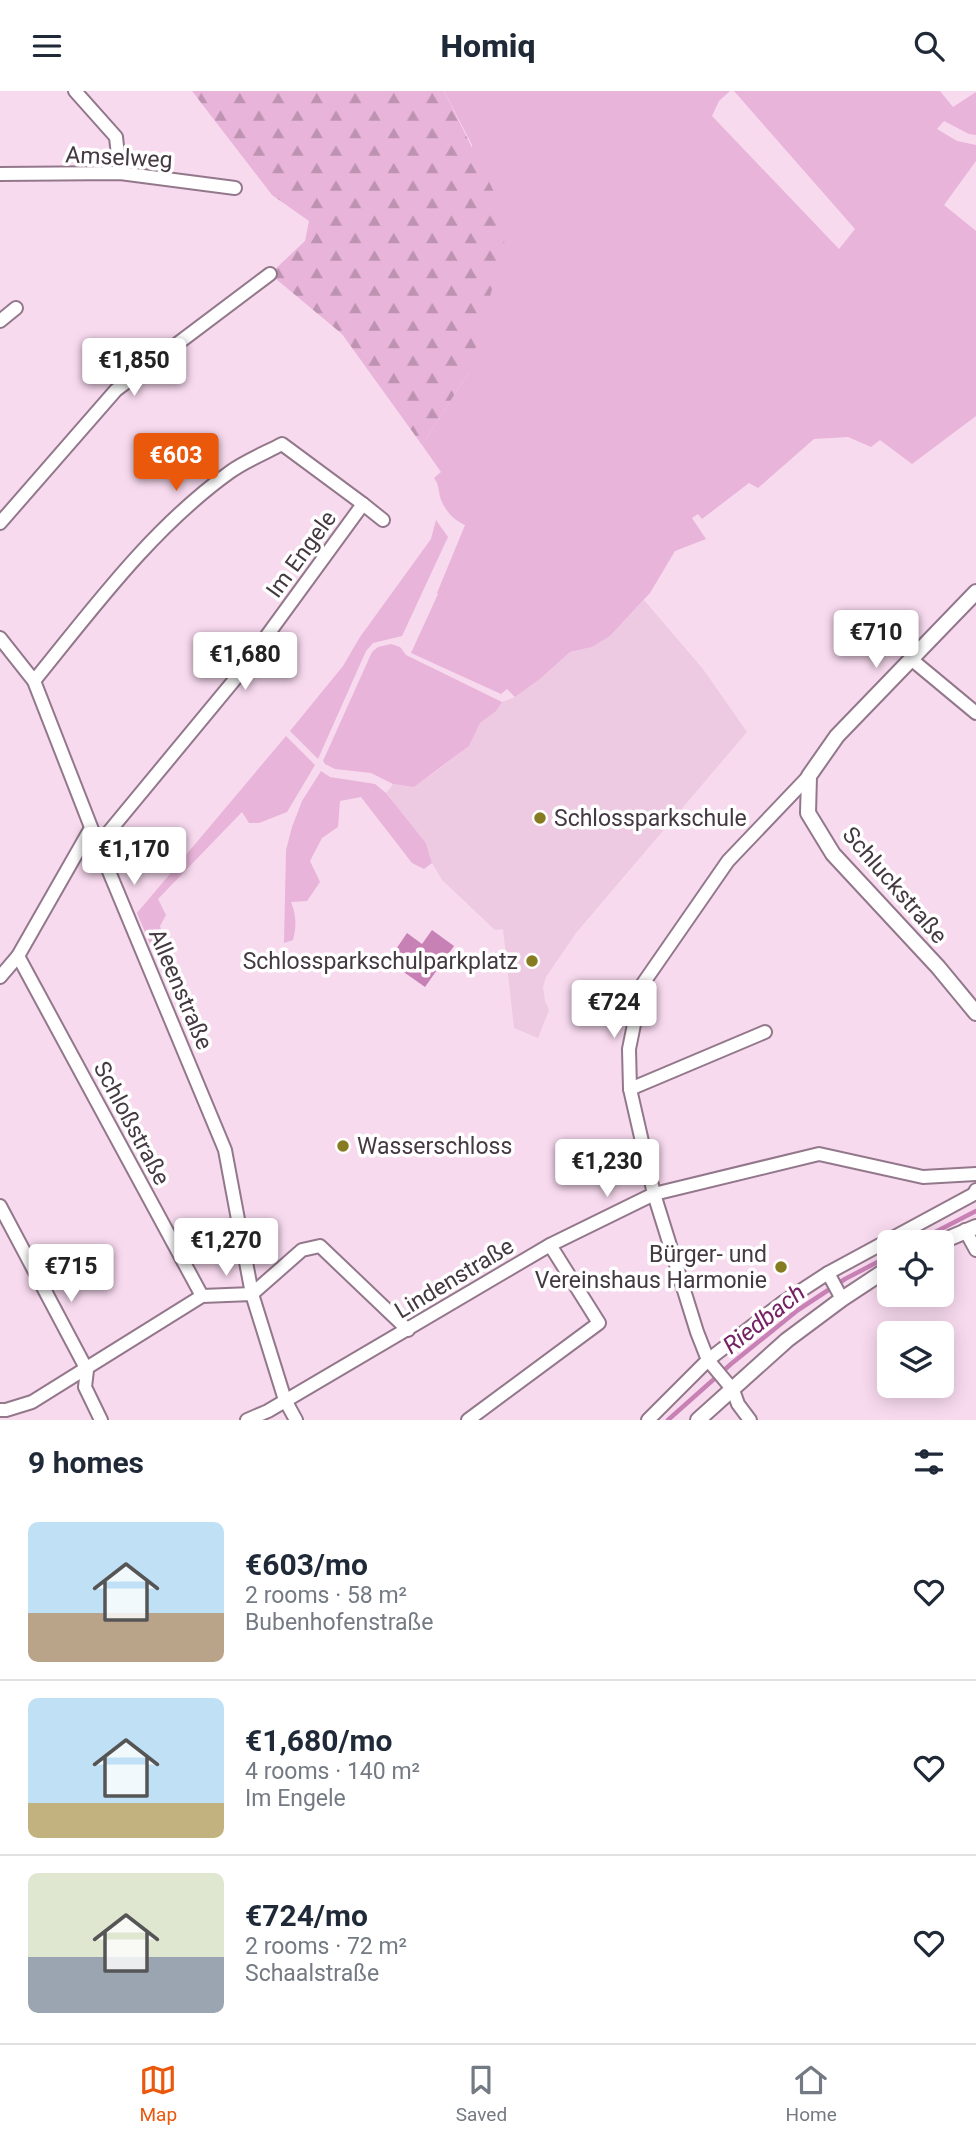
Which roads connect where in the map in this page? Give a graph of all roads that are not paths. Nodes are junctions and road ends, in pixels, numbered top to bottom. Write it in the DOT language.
graph roads {
  1 [pos="75,91"];
  2 [pos="120,173"];
  3 [pos="0,174"];
  4 [pos="235,188"];
  5 [pos="270,274"];
  6 [pos="16,308"];
  7 [pos="0,321"];
  8 [pos="363,503"];
  9 [pos="383,520"];
  10 [pos="0,523"];
  11 [pos="976,592"];
  12 [pos="0,638"];
  13 [pos="911,659"];
  14 [pos="34,681"];
  15 [pos="976,713"];
  16 [pos="809,776"];
  17 [pos="91,828"];
  18 [pos="98,845"];
  19 [pos="18,956"];
  20 [pos="0,977"];
  21 [pos="976,1013"];
  22 [pos="765,1033"];
  23 [pos="630,1089"];
  24 [pos="976,1174"];
  25 [pos="976,1190"];
  26 [pos="654,1194"];
  27 [pos="0,1206"];
  28 [pos="4,1221"];
  29 [pos="970,1228"];
  30 [pos="954,1236"];
  31 [pos="550,1245"];
  32 [pos="976,1250"];
  33 [pos="877,1275"];
  34 [pos="829,1276"];
  35 [pos="252,1294"];
  36 [pos="840,1295"];
  37 [pos="202,1296"];
  38 [pos="408,1330"];
  39 [pos="715,1369"];
  40 [pos="87,1370"];
  41 [pos="733,1390"];
  42 [pos="285,1400"];
  43 [pos="0,1410"];
  44 [pos="101,1420"];
  45 [pos="247,1420"];
  46 [pos="296,1420"];
  47 [pos="468,1420"];
  48 [pos="648,1420"];
  49 [pos="698,1420"];
  50 [pos="750,1420"];
  1 -- 2 [label="street"];
  2 -- 3 [label="street, Amselweg"];
  2 -- 4 [label="street, Amselweg"];
  5 -- 10 [label="street"];
  6 -- 7 [label="street"];
  8 -- 9 [label="street, Im Engele"];
  8 -- 14 [label="street"];
  8 -- 18 [label="street, Im Engele"];
  11 -- 13 [label="street"];
  12 -- 14 [label="street, Alleenstraße"];
  13 -- 15 [label="street"];
  13 -- 16 [label="street"];
  14 -- 17 [label="street, Alleenstraße"];
  16 -- 21 [label="street, Schluckstraße"];
  16 -- 23 [label="street"];
  17 -- 18 [label="street, Alleenstraße"];
  17 -- 19 [label="street"];
  18 -- 35 [label="street, Alleenstraße"];
  19 -- 20 [label="street"];
  19 -- 37 [label="street, Schloßstraße"];
  22 -- 23 [label="street"];
  23 -- 26 [label="street"];
  24 -- 26 [label="street, Lindenstraße"];
  25 -- 34 [label="street"];
  26 -- 31 [label="street, Lindenstraße"];
  26 -- 39 [label="street"];
  27 -- 28 [label="street"];
  28 -- 40 [label="street"];
  29 -- 30 [label="street"];
  29 -- 32 [label="street"];
  31 -- 38 [label="street, Lindenstraße"];
  31 -- 47 [label="street"];
  33 -- 36 [label="street"];
  34 -- 36 [label="street"];
  34 -- 39 [label="street"];
  35 -- 37 [label="street"];
  35 -- 38 [label="street"];
  35 -- 42 [label="street"];
  36 -- 41 [label="street"];
  37 -- 40 [label="street"];
  38 -- 42 [label="street, Lindenstraße"];
  39 -- 41 [label="street"];
  39 -- 48 [label="street"];
  40 -- 43 [label="street"];
  40 -- 44 [label="street"];
  41 -- 49 [label="street"];
  41 -- 50 [label="street"];
  42 -- 45 [label="street, Lindenstraße"];
  42 -- 46 [label="street"];
}
